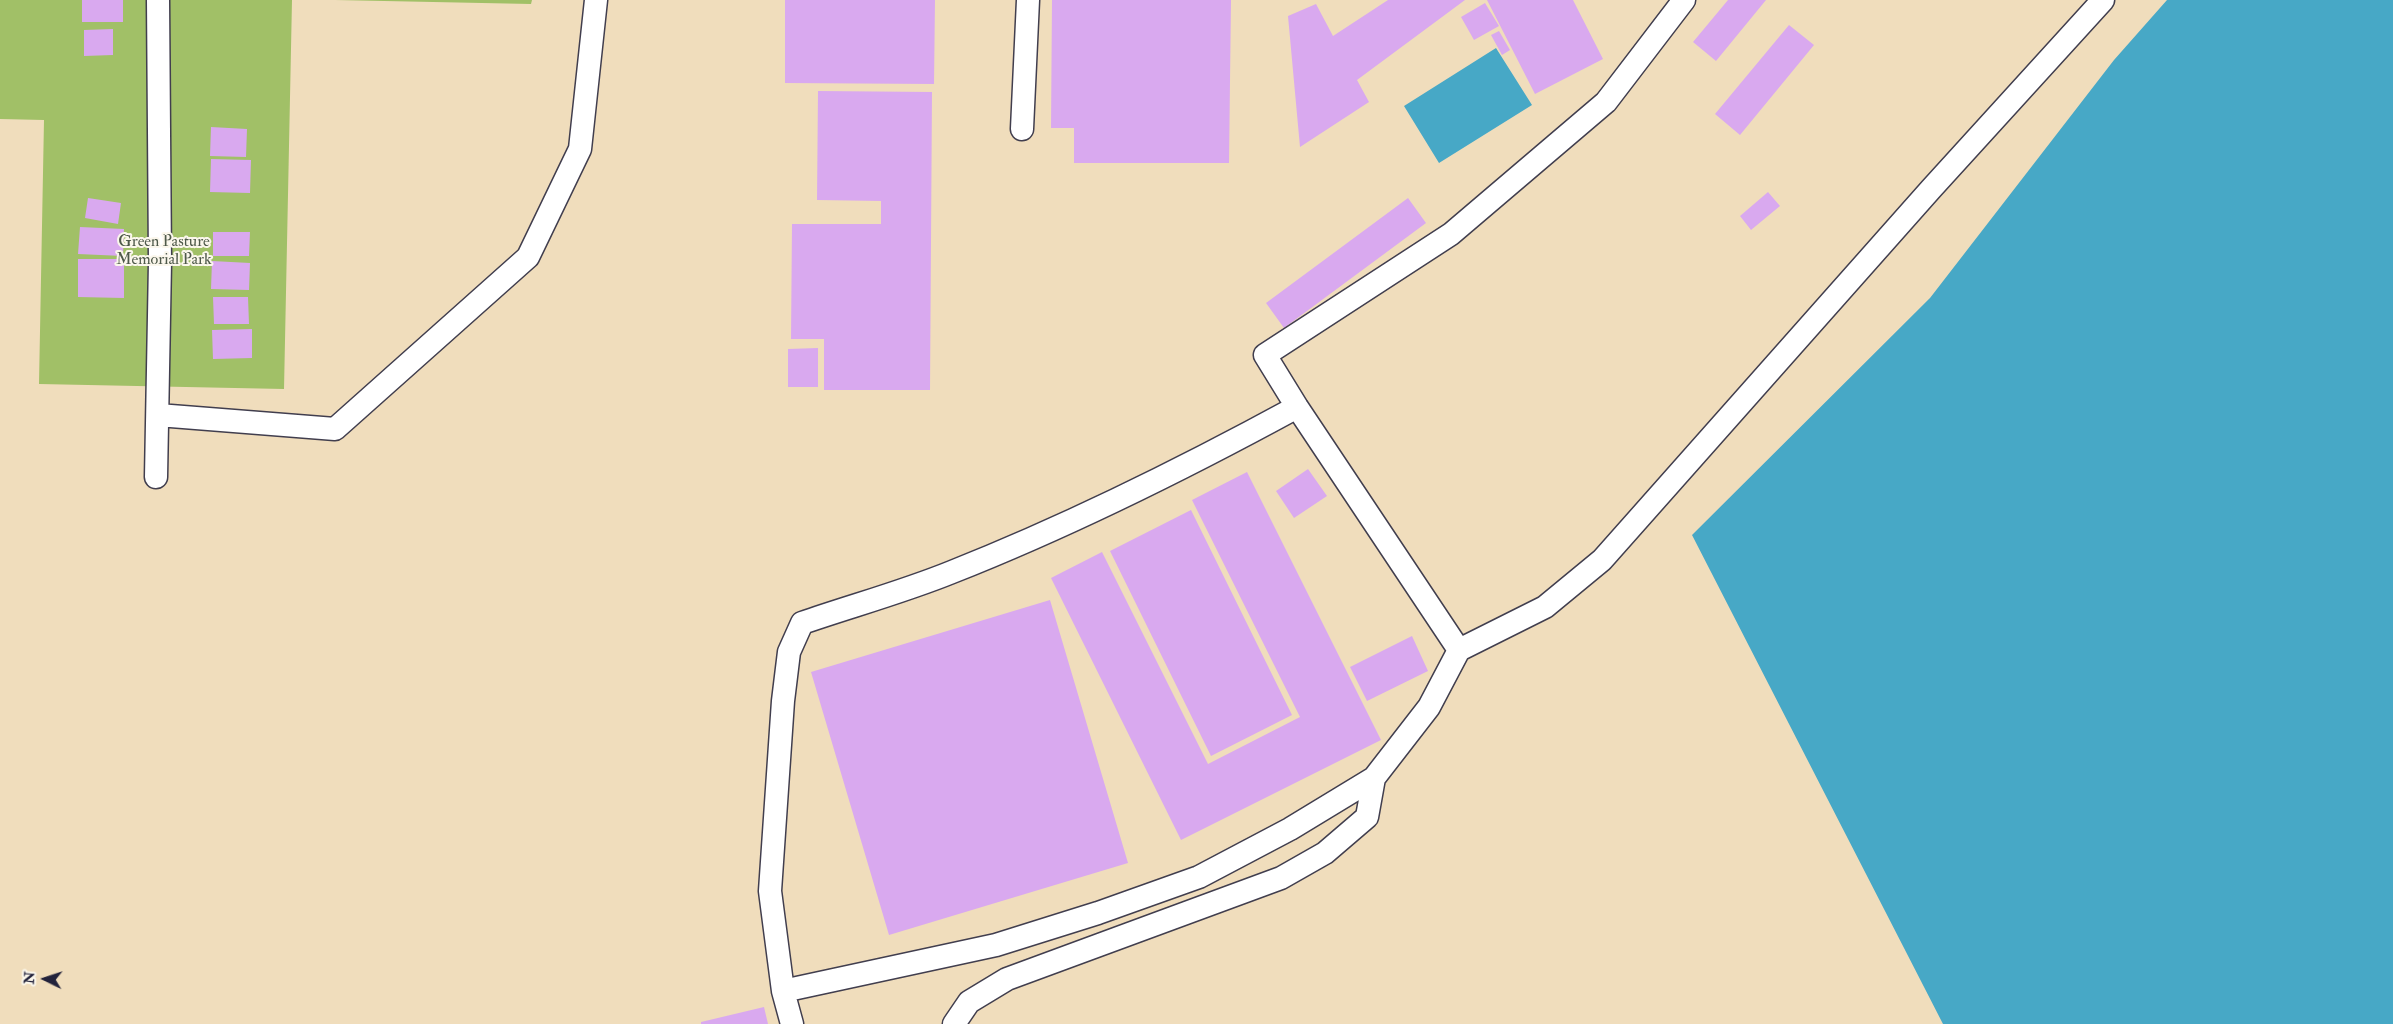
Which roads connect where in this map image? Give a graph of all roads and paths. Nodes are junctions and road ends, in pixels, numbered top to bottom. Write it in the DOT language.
graph roads {
  1 [pos="158,0"];
  2 [pos="596,0"];
  3 [pos="1028,0"];
  4 [pos="1684,0"];
  5 [pos="2103,0"];
  6 [pos="1022,130"];
  7 [pos="1297,407"];
  8 [pos="158,415"];
  9 [pos="156,477"];
  10 [pos="1459,650"];
  11 [pos="1374,778"];
  12 [pos="783,991"];
  13 [pos="792,1024"];
  14 [pos="954,1024"];
  1 -- 8 [label="lane"];
  2 -- 8 [label="lane"];
  3 -- 6 [label="lane"];
  4 -- 7 [label="lane"];
  5 -- 10 [label="lane"];
  7 -- 10 [label="lane"];
  7 -- 12 [label="lane"];
  8 -- 9 [label="lane"];
  10 -- 11 [label="lane"];
  11 -- 12 [label="lane"];
  11 -- 14 [label="lane"];
  12 -- 13 [label="lane"];
}
